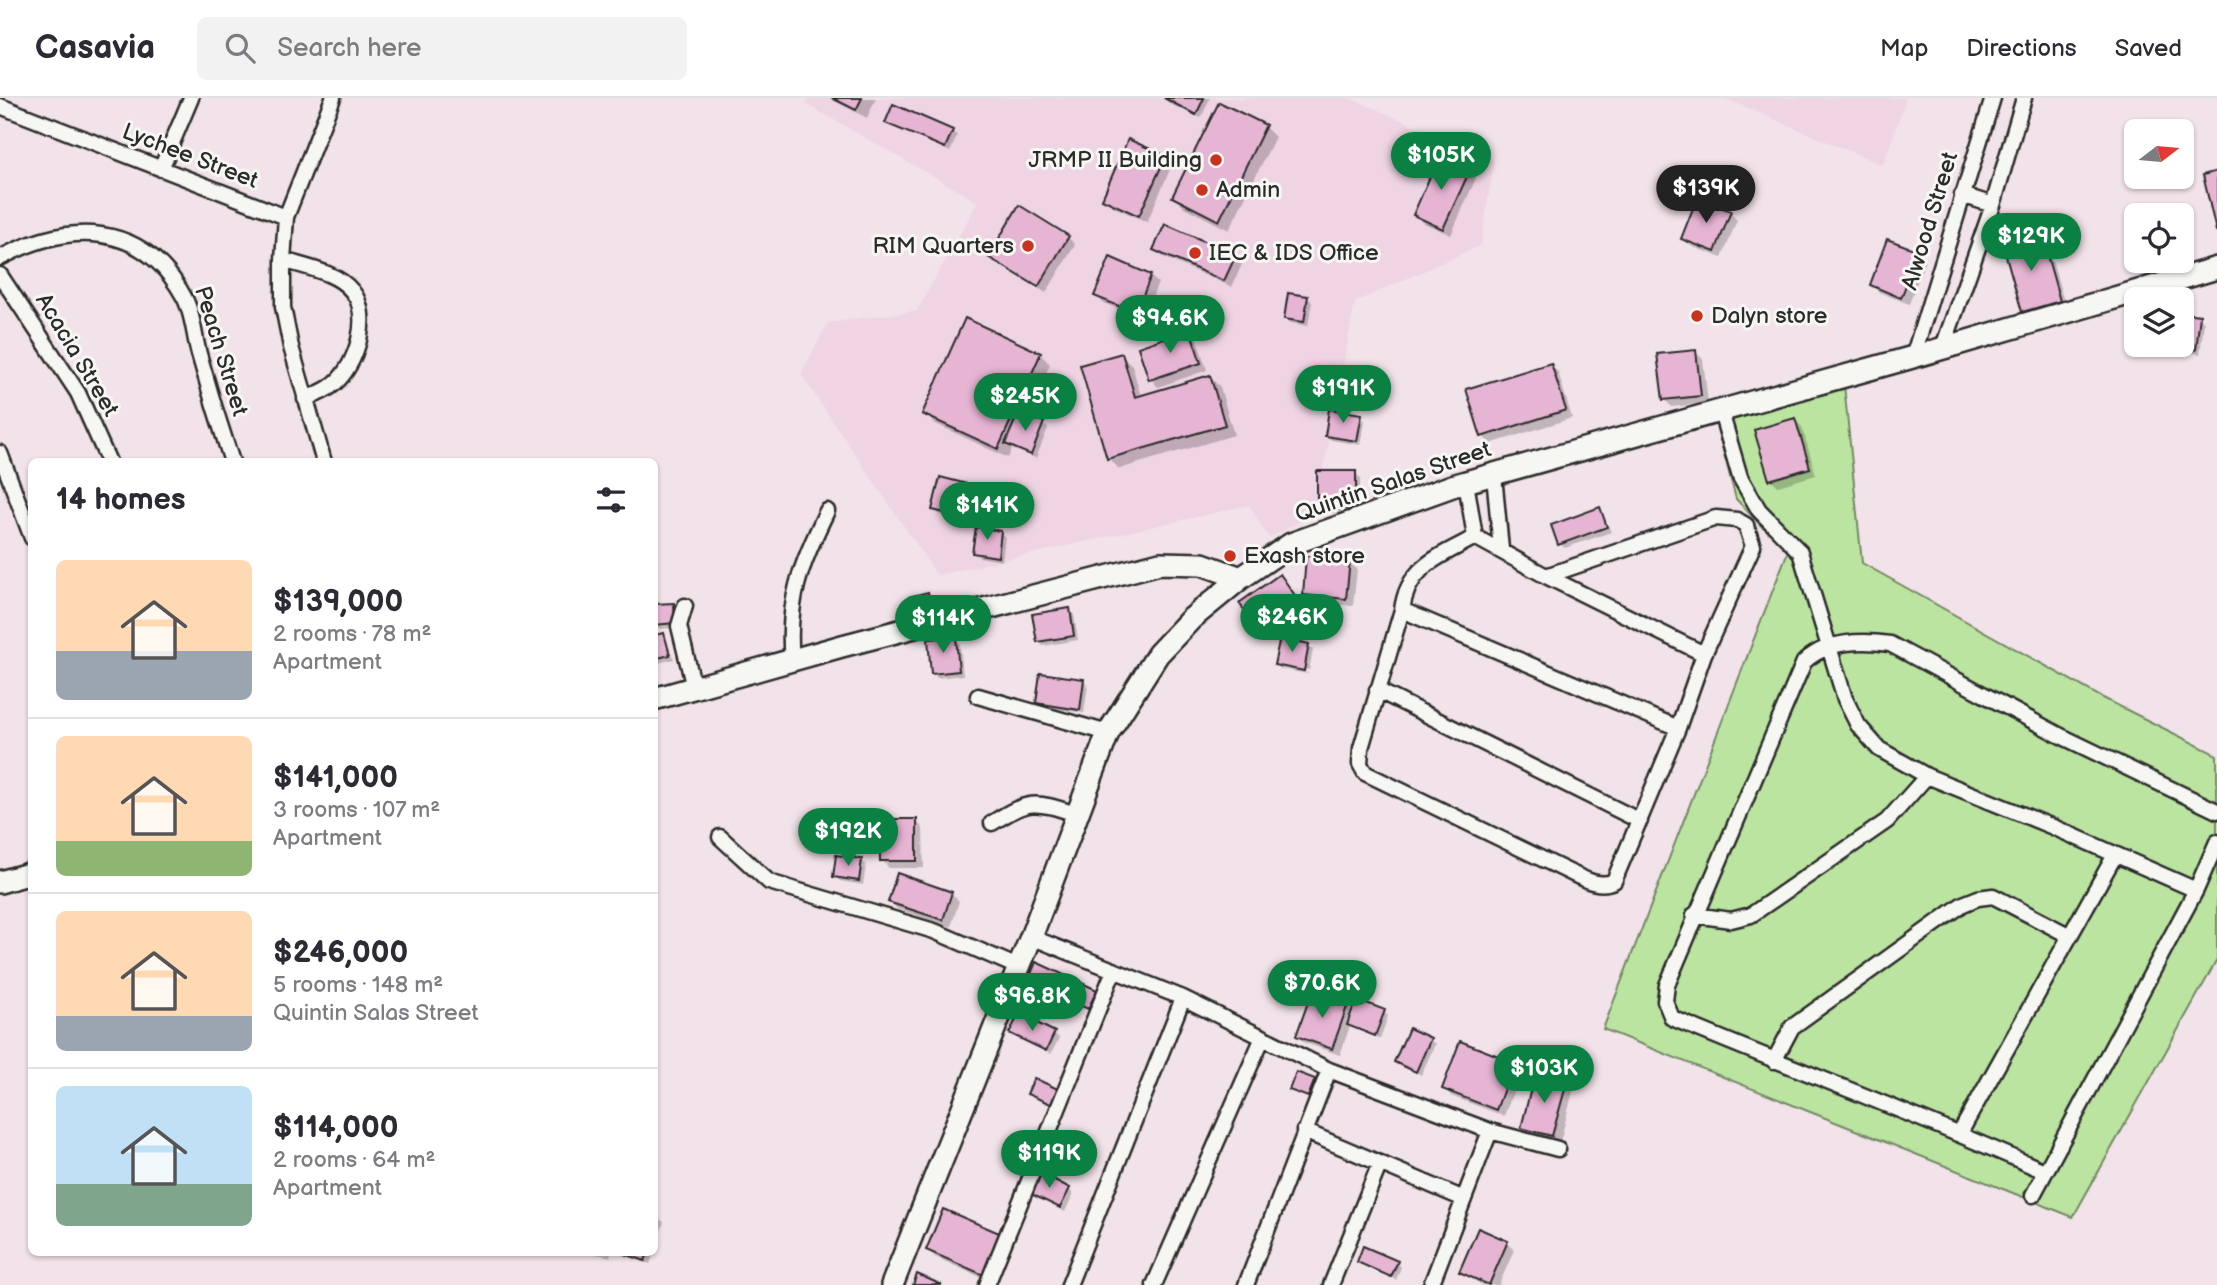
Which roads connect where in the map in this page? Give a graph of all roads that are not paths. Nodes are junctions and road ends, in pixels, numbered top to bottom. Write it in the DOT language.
graph roads {
  1 [pos="191,98"];
  2 [pos="332,98"];
  3 [pos="1993,98"];
  4 [pos="2024,98"];
  5 [pos="0,106"];
  6 [pos="161,169"];
  7 [pos="1962,195"];
  8 [pos="1993,205"];
  9 [pos="286,217"];
  10 [pos="0,258"];
  11 [pos="283,260"];
  12 [pos="2217,268"];
  13 [pos="0,275"];
  14 [pos="1943,347"];
  15 [pos="1913,357"];
  16 [pos="305,399"];
  17 [pos="1721,412"];
  18 [pos="0,453"];
  19 [pos="107,458"];
  20 [pos="231,458"];
  21 [pos="323,458"];
  22 [pos="1494,475"];
  23 [pos="1466,482"];
  24 [pos="827,511"];
  25 [pos="28,527"];
  26 [pos="1475,537"];
  27 [pos="1501,549"];
  28 [pos="1546,576"];
  29 [pos="1241,578"];
  30 [pos="685,606"];
  31 [pos="1402,610"];
  32 [pos="1829,647"];
  33 [pos="1704,654"];
  34 [pos="792,661"];
  35 [pos="694,688"];
  36 [pos="1377,690"];
  37 [pos="978,696"];
  38 [pos="658,698"];
  39 [pos="1678,728"];
  40 [pos="1108,733"];
  41 [pos="1927,776"];
  42 [pos="2217,811"];
  43 [pos="1076,814"];
  44 [pos="1640,821"];
  45 [pos="992,823"];
  46 [pos="720,837"];
  47 [pos="2217,842"];
  48 [pos="2115,855"];
  49 [pos="28,874"];
  50 [pos="0,881"];
  51 [pos="2196,890"];
  52 [pos="1694,915"];
  53 [pos="2070,936"];
  54 [pos="1031,937"];
  55 [pos="1018,967"];
  56 [pos="1114,970"];
  57 [pos="1183,998"];
  58 [pos="1263,1037"];
  59 [pos="1774,1061"];
  60 [pos="1329,1070"];
  61 [pos="1304,1131"];
  62 [pos="1490,1131"];
  63 [pos="1960,1133"];
  64 [pos="1558,1149"];
  65 [pos="1380,1163"];
  66 [pos="2044,1171"];
  67 [pos="2032,1195"];
  68 [pos="1464,1199"];
  69 [pos="892,1285"];
  70 [pos="987,1285"];
  71 [pos="1069,1285"];
  72 [pos="1154,1285"];
  73 [pos="1246,1285"];
  74 [pos="1331,1285"];
  75 [pos="1431,1285"];
  1 -- 6 [label="street"];
  2 -- 9 [label="street"];
  3 -- 7 [label="street, Alwood Street"];
  4 -- 8 [label="street"];
  5 -- 6 [label="street, Lychee Street"];
  6 -- 9 [label="street, Lychee Street"];
  7 -- 8 [label="street"];
  7 -- 15 [label="street, Alwood Street"];
  8 -- 14 [label="street"];
  9 -- 11 [label="street"];
  10 -- 20 [label="street, Peach Street"];
  11 -- 16 [label="street"];
  11 -- 16 [label="street"];
  12 -- 14 [label="main road, Quintin Salas Street"];
  13 -- 19 [label="street, Acacia Street"];
  14 -- 15 [label="main road, Quintin Salas Street"];
  15 -- 17 [label="main road, Quintin Salas Street"];
  16 -- 21 [label="street"];
  17 -- 22 [label="main road, Quintin Salas Street"];
  17 -- 32 [label="street"];
  18 -- 25 [label="street"];
  22 -- 23 [label="main road, Quintin Salas Street"];
  22 -- 27 [label="street"];
  23 -- 26 [label="street"];
  23 -- 29 [label="main road, Quintin Salas Street"];
  24 -- 34 [label="street"];
  26 -- 27 [label="street"];
  26 -- 31 [label="street"];
  27 -- 28 [label="street"];
  28 -- 33 [label="street"];
  28 -- 33 [label="street"];
  29 -- 34 [label="main road"];
  29 -- 40 [label="main road, Quintin Salas Street"];
  30 -- 35 [label="street"];
  31 -- 36 [label="street"];
  31 -- 39 [label="street"];
  32 -- 41 [label="street"];
  32 -- 42 [label="street"];
  32 -- 52 [label="street"];
  33 -- 39 [label="street"];
  34 -- 35 [label="main road"];
  35 -- 38 [label="main road"];
  36 -- 44 [label="street"];
  36 -- 44 [label="street"];
  37 -- 40 [label="street"];
  39 -- 44 [label="street"];
  40 -- 43 [label="main road, Quintin Salas Street"];
  41 -- 48 [label="street"];
  41 -- 52 [label="street"];
  43 -- 45 [label="street"];
  43 -- 54 [label="main road, Quintin Salas Street"];
  46 -- 55 [label="street"];
  47 -- 51 [label="street"];
  48 -- 51 [label="street"];
  48 -- 53 [label="street"];
  49 -- 50 [label="main road"];
  51 -- 66 [label="street"];
  52 -- 59 [label="street"];
  53 -- 59 [label="street"];
  53 -- 63 [label="street"];
  54 -- 55 [label="main road, Quintin Salas Street"];
  54 -- 56 [label="street"];
  55 -- 69 [label="main road, Quintin Salas Street"];
  56 -- 57 [label="street"];
  56 -- 70 [label="street"];
  57 -- 58 [label="street"];
  57 -- 71 [label="street"];
  58 -- 60 [label="street"];
  58 -- 72 [label="street"];
  59 -- 63 [label="street"];
  60 -- 61 [label="street"];
  60 -- 62 [label="street"];
  61 -- 65 [label="street"];
  61 -- 73 [label="street"];
  62 -- 64 [label="street"];
  62 -- 68 [label="street"];
  63 -- 66 [label="street"];
  65 -- 68 [label="street"];
  65 -- 74 [label="street"];
  66 -- 67 [label="street"];
  68 -- 75 [label="street"];
}
